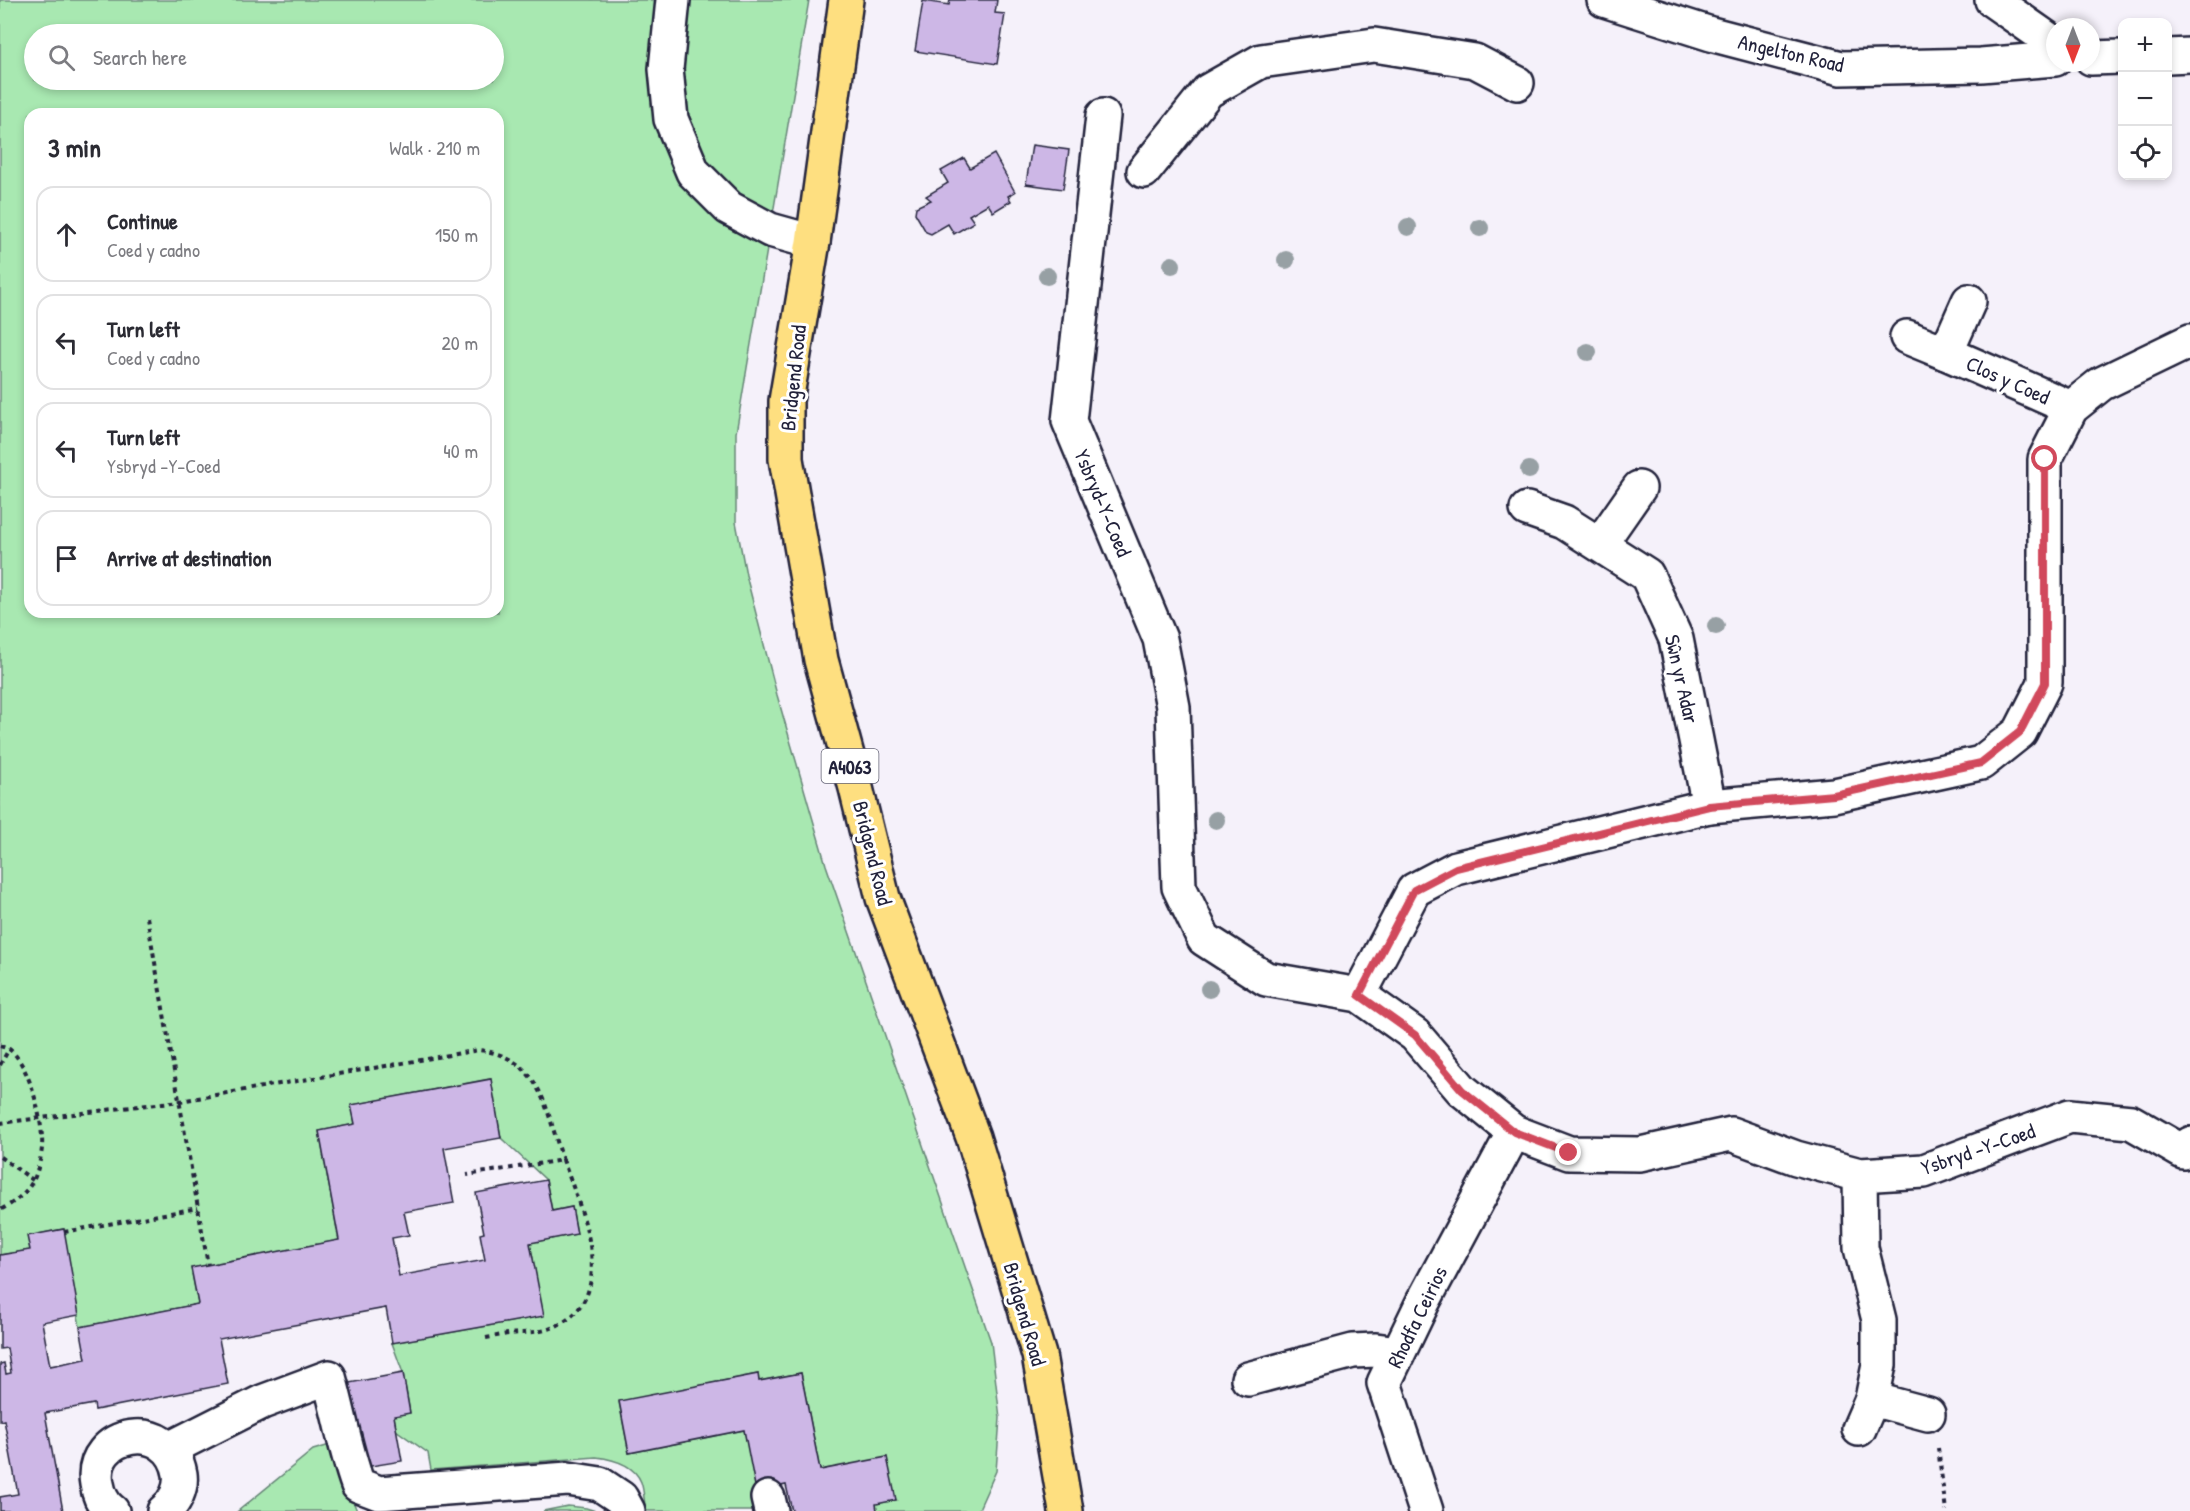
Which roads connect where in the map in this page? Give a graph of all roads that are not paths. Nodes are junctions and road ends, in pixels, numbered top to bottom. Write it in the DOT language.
graph roads {
  1 [pos="673,0"];
  2 [pos="846,0"];
  3 [pos="1604,0"];
  4 [pos="1992,0"];
  5 [pos="2046,38"];
  6 [pos="2190,55"];
  7 [pos="2172,56"];
  8 [pos="2118,57"];
  9 [pos="2100,58"];
  10 [pos="2046,60"];
  11 [pos="1517,83"];
  12 [pos="1103,116"];
  13 [pos="1098,164"];
  14 [pos="813,242"];
  15 [pos="1969,301"];
  16 [pos="1907,337"];
  17 [pos="2190,341"];
  18 [pos="1946,353"];
  19 [pos="2071,408"];
  20 [pos="1639,488"];
  21 [pos="1527,509"];
  22 [pos="1600,544"];
  23 [pos="1709,806"];
  24 [pos="1179,887"];
  25 [pos="1359,995"];
  26 [pos="1514,1132"];
  27 [pos="2188,1153"];
  28 [pos="1860,1175"];
  29 [pos="1398,1353"];
  30 [pos="1248,1379"];
  31 [pos="1872,1399"];
  32 [pos="1928,1414"];
  33 [pos="1858,1429"];
  34 [pos="169,1449"];
  35 [pos="112,1511"];
  36 [pos="164,1511"];
  37 [pos="628,1511"];
  38 [pos="1066,1511"];
  39 [pos="1426,1511"];
  1 -- 14 [label="street"];
  2 -- 14 [label="main road, Bridgend Road / A4063"];
  3 -- 10 [label="street, Angelton Road"];
  4 -- 5 [label="street"];
  6 -- 7 [label="street"];
  8 -- 9 [label="street"];
  11 -- 13 [label="street"];
  12 -- 13 [label="street, Ysbryd-Y-Coed"];
  13 -- 24 [label="street, Ysbryd-Y-Coed"];
  14 -- 38 [label="main road, Bridgend Road / A4063"];
  15 -- 18 [label="street, Clos y Coed"];
  16 -- 18 [label="street, Clos y Coed"];
  17 -- 19 [label="street"];
  18 -- 19 [label="street, Clos y Coed"];
  19 -- 23 [label="street"];
  20 -- 22 [label="street"];
  21 -- 22 [label="street, Sŵn yr Adar"];
  22 -- 23 [label="street, Sŵn yr Adar"];
  23 -- 25 [label="street"];
  24 -- 25 [label="street, Ysbryd -Y-Coed"];
  25 -- 26 [label="street, Ysbryd -Y-Coed"];
  26 -- 28 [label="street, Ysbryd -Y-Coed"];
  26 -- 29 [label="street, Rhodfa Ceirios"];
  27 -- 28 [label="street, Ysbryd -Y-Coed"];
  28 -- 31 [label="street"];
  29 -- 30 [label="street"];
  29 -- 39 [label="street, Rhodfa Ceirios"];
  31 -- 32 [label="street"];
  31 -- 33 [label="street"];
  34 -- 35 [label="street"];
  34 -- 36 [label="street"];
  34 -- 37 [label="street"];
}
